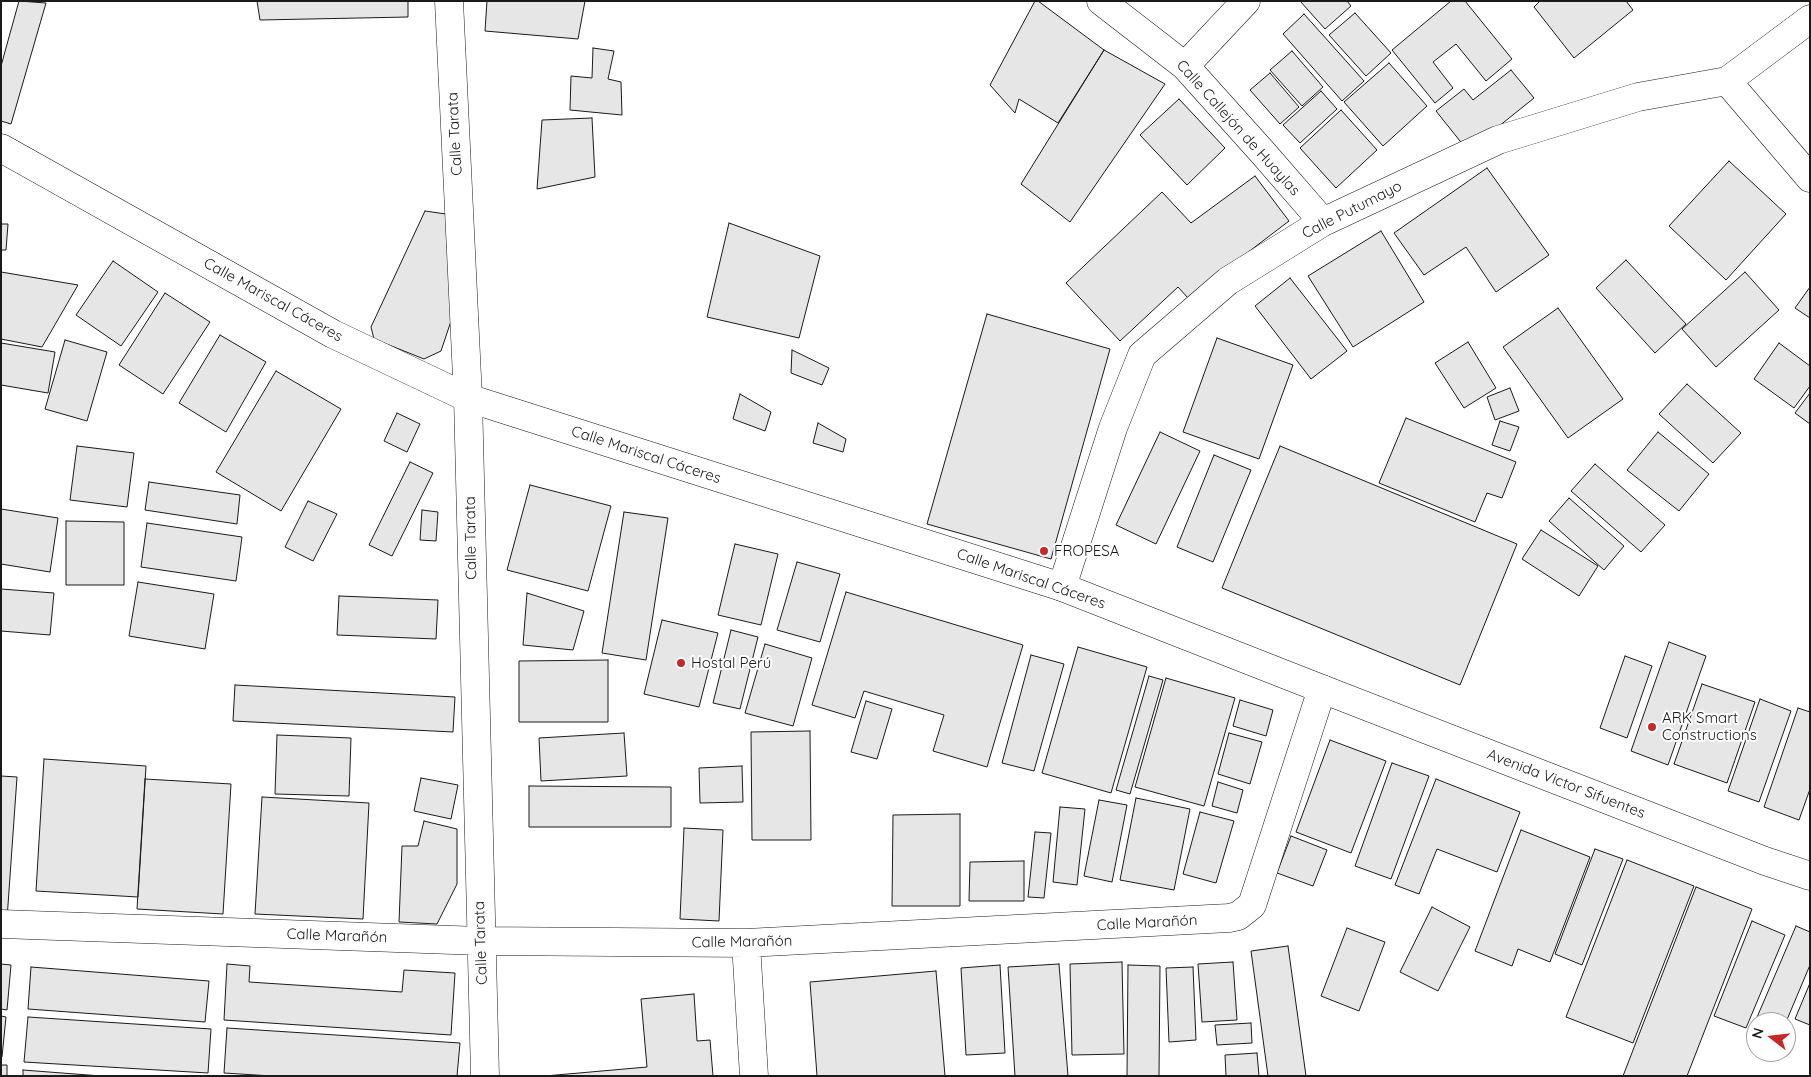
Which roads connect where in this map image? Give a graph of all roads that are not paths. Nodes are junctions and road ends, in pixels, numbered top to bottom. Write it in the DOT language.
graph roads {
  1 [pos="449,1"];
  2 [pos="1101,1"];
  3 [pos="1246,1"];
  4 [pos="1810,19"];
  5 [pos="1185,66"];
  6 [pos="1727,81"];
  7 [pos="1,148"];
  8 [pos="1810,178"];
  9 [pos="1323,222"];
  10 [pos="468,398"];
  11 [pos="1062,587"];
  12 [pos="1322,689"];
  13 [pos="1810,876"];
  14 [pos="1,924"];
  15 [pos="481,941"];
  16 [pos="746,943"];
  17 [pos="485,1076"];
  18 [pos="754,1076"];
  1 -- 10 [label="main road, Calle Tarata"];
  2 -- 5 [label="main road, Calle Callejón de Huaylas"];
  3 -- 5 [label="main road"];
  4 -- 6 [label="main road, Calle Putumayo"];
  5 -- 9 [label="main road, Calle Callejón de Huaylas"];
  6 -- 8 [label="main road"];
  6 -- 9 [label="main road, Calle Putumayo"];
  7 -- 10 [label="main road, Calle Mariscal Cáceres"];
  9 -- 11 [label="main road, Calle Putumayo"];
  10 -- 11 [label="main road, Calle Mariscal Cáceres"];
  10 -- 15 [label="main road, Calle Tarata"];
  11 -- 12 [label="main road, Calle Mariscal Cáceres"];
  12 -- 13 [label="main road, Avenida Victor Sifuentes"];
  12 -- 16 [label="main road, Calle Marañón"];
  14 -- 15 [label="main road, Calle Marañón"];
  15 -- 16 [label="main road, Calle Marañón"];
  15 -- 17 [label="main road, Calle Tarata"];
  16 -- 18 [label="main road"];
}
